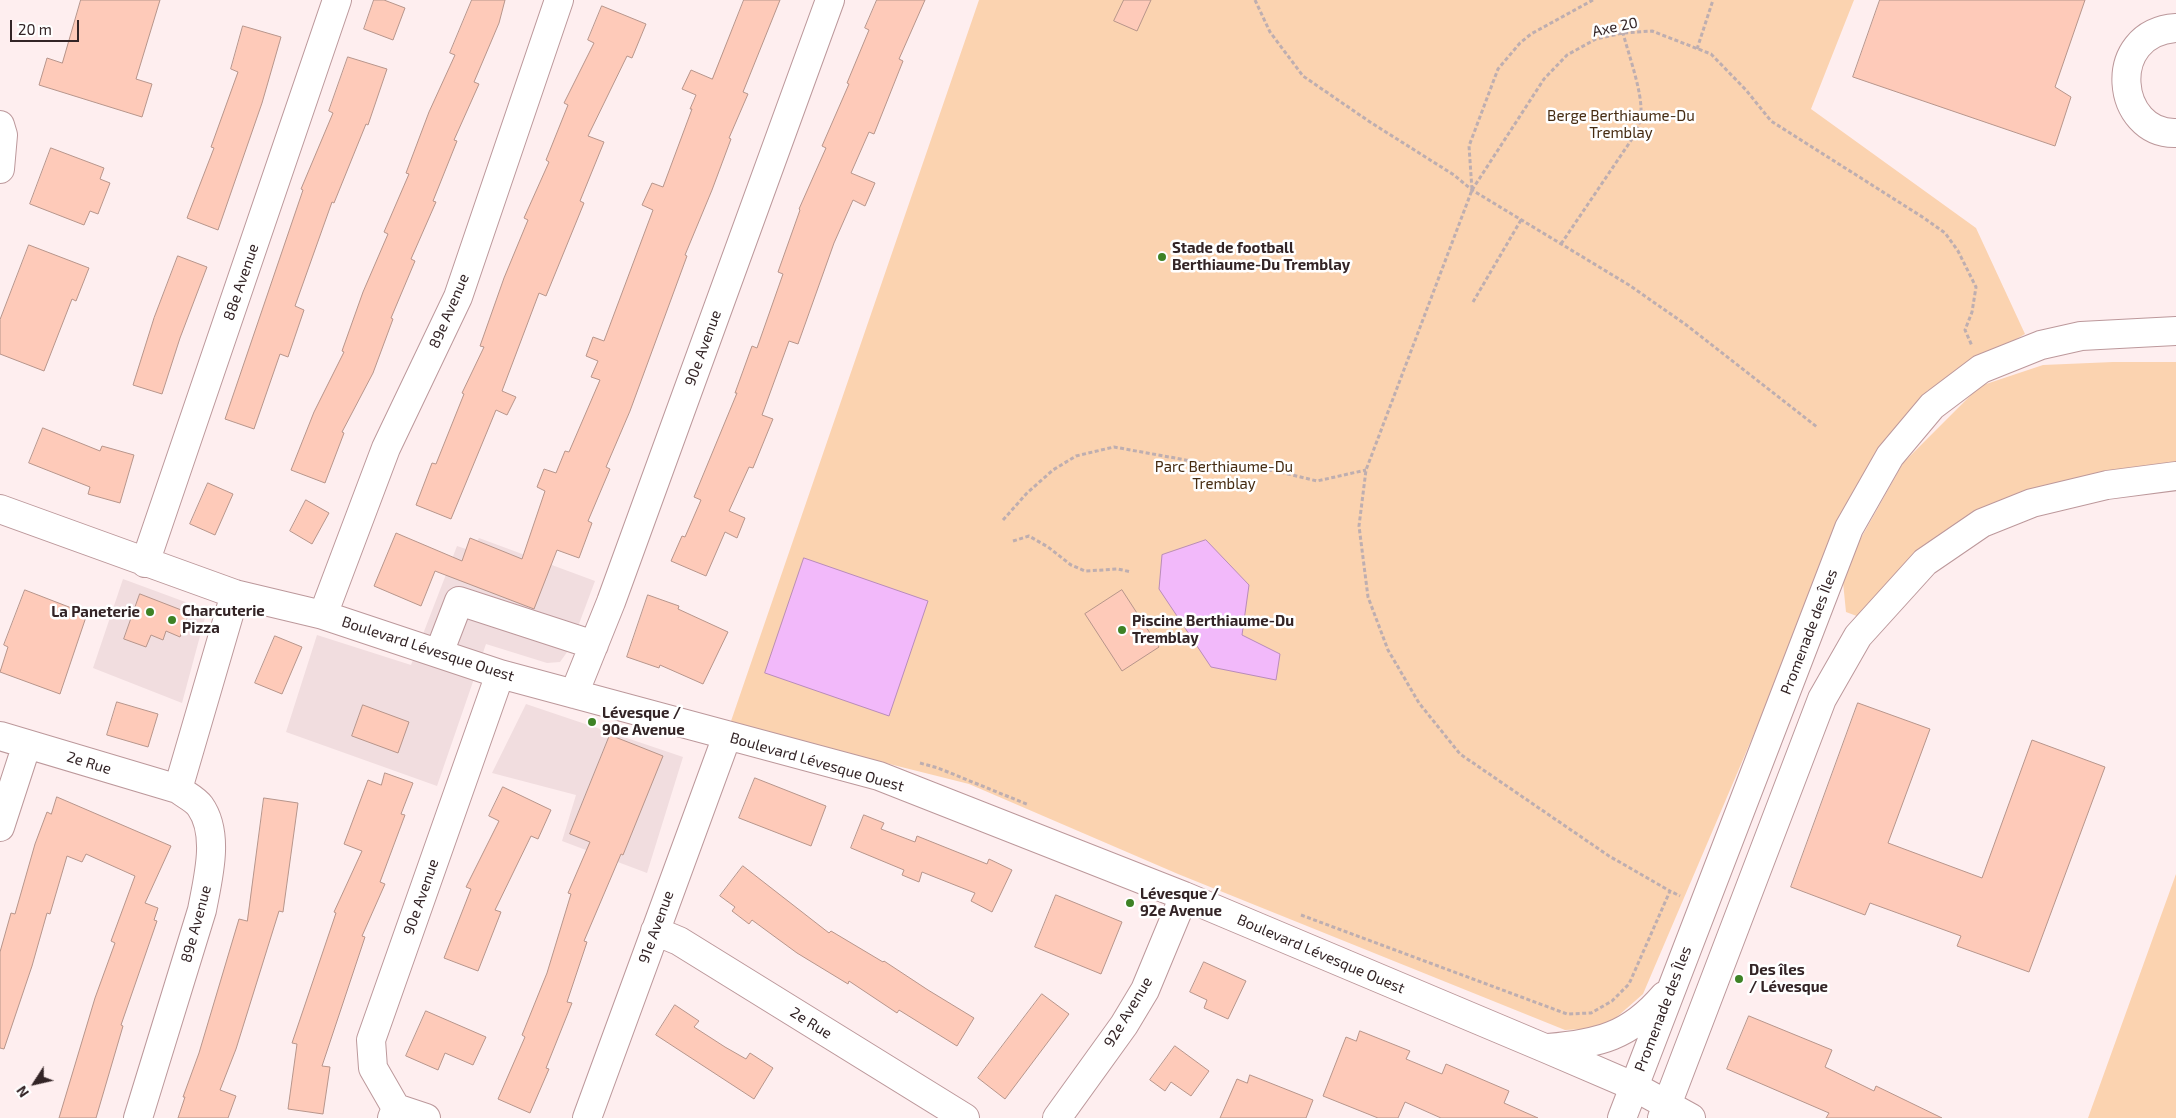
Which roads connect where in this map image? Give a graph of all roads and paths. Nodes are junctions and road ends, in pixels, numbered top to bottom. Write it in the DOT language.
graph roads {
  1 [pos="337,0"];
  2 [pos="558,0"];
  3 [pos="830,0"];
  4 [pos="1255,0"];
  5 [pos="1593,0"];
  6 [pos="1714,0"];
  7 [pos="2176,28"];
  8 [pos="1623,33"];
  9 [pos="1697,49"];
  10 [pos="0,124"];
  11 [pos="2176,133"];
  12 [pos="0,170"];
  13 [pos="1472,190"];
  14 [pos="1521,220"];
  15 [pos="1562,244"];
  16 [pos="1473,302"];
  17 [pos="2176,331"];
  18 [pos="1981,369"];
  19 [pos="1817,427"];
  20 [pos="1366,470"];
  21 [pos="2176,476"];
  22 [pos="0,510"];
  23 [pos="1004,520"];
  24 [pos="1012,540"];
  25 [pos="145,563"];
  26 [pos="1131,572"];
  27 [pos="235,594"];
  28 [pos="323,615"];
  29 [pos="594,645"];
  30 [pos="440,653"];
  31 [pos="500,674"];
  32 [pos="574,694"];
  33 [pos="0,736"];
  34 [pos="727,736"];
  35 [pos="27,744"];
  36 [pos="911,760"];
  37 [pos="178,789"];
  38 [pos="1030,806"];
  39 [pos="0,826"];
  40 [pos="1670,891"];
  41 [pos="1184,896"];
  42 [pos="1704,905"];
  43 [pos="1300,915"];
  44 [pos="655,931"];
  45 [pos="1672,985"];
  46 [pos="1547,1049"];
  47 [pos="1633,1086"];
  48 [pos="1664,1111"];
  49 [pos="394,1113"];
  50 [pos="138,1118"];
  51 [pos="426,1118"];
  52 [pos="587,1118"];
  53 [pos="965,1118"];
  54 [pos="1057,1118"];
  55 [pos="1622,1118"];
  56 [pos="1691,1118"];
  1 -- 25 [label="street, 88e Avenue"];
  2 -- 28 [label="street, 89e Avenue"];
  3 -- 29 [label="street, 90e Avenue"];
  4 -- 13 [label="path"];
  5 -- 13 [label="path"];
  6 -- 9 [label="path"];
  7 -- 11 [label="street"];
  8 -- 9 [label="path, Axe 20"];
  8 -- 13 [label="path, Axe 20"];
  8 -- 15 [label="path"];
  9 -- 18 [label="path, Axe 20"];
  10 -- 12 [label="street"];
  13 -- 14 [label="path"];
  13 -- 20 [label="path"];
  14 -- 15 [label="path"];
  14 -- 16 [label="path"];
  15 -- 19 [label="path"];
  17 -- 18 [label="street, Promenade des Îles"];
  18 -- 42 [label="street, Promenade des Îles"];
  20 -- 23 [label="path"];
  20 -- 40 [label="path"];
  21 -- 48 [label="street"];
  22 -- 25 [label="street, Boulevard Lévesque Ouest"];
  24 -- 26 [label="path"];
  25 -- 27 [label="street, Boulevard Lévesque Ouest"];
  27 -- 28 [label="street, Boulevard Lévesque Ouest"];
  27 -- 37 [label="street"];
  28 -- 30 [label="street, Boulevard Lévesque Ouest"];
  29 -- 30 [label="street"];
  29 -- 32 [label="street, 90e Avenue"];
  30 -- 31 [label="street, Boulevard Lévesque Ouest"];
  31 -- 32 [label="street, Boulevard Lévesque Ouest"];
  31 -- 49 [label="street, 90e Avenue"];
  32 -- 34 [label="street, Boulevard Lévesque Ouest"];
  33 -- 35 [label="street, 2e Rue"];
  34 -- 41 [label="street, Boulevard Lévesque Ouest"];
  34 -- 44 [label="street, 91e Avenue"];
  35 -- 37 [label="street, 2e Rue"];
  35 -- 39 [label="street"];
  36 -- 38 [label="path"];
  37 -- 50 [label="street, 89e Avenue"];
  40 -- 42 [label="path"];
  40 -- 43 [label="path"];
  41 -- 46 [label="street, Boulevard Lévesque Ouest"];
  41 -- 54 [label="street, 92e Avenue"];
  42 -- 45 [label="street, Promenade des Îles"];
  44 -- 52 [label="street, 91e Avenue"];
  44 -- 53 [label="street, 2e Rue"];
  45 -- 46 [label="street"];
  45 -- 47 [label="street, Promenade des Îles"];
  46 -- 47 [label="street, Boulevard Lévesque Ouest"];
  47 -- 48 [label="street, Boulevard Lévesque Ouest"];
  47 -- 55 [label="street, Promenade des Îles"];
  48 -- 56 [label="street, Boulevard Lévesque Ouest"];
  49 -- 51 [label="street"];
}
